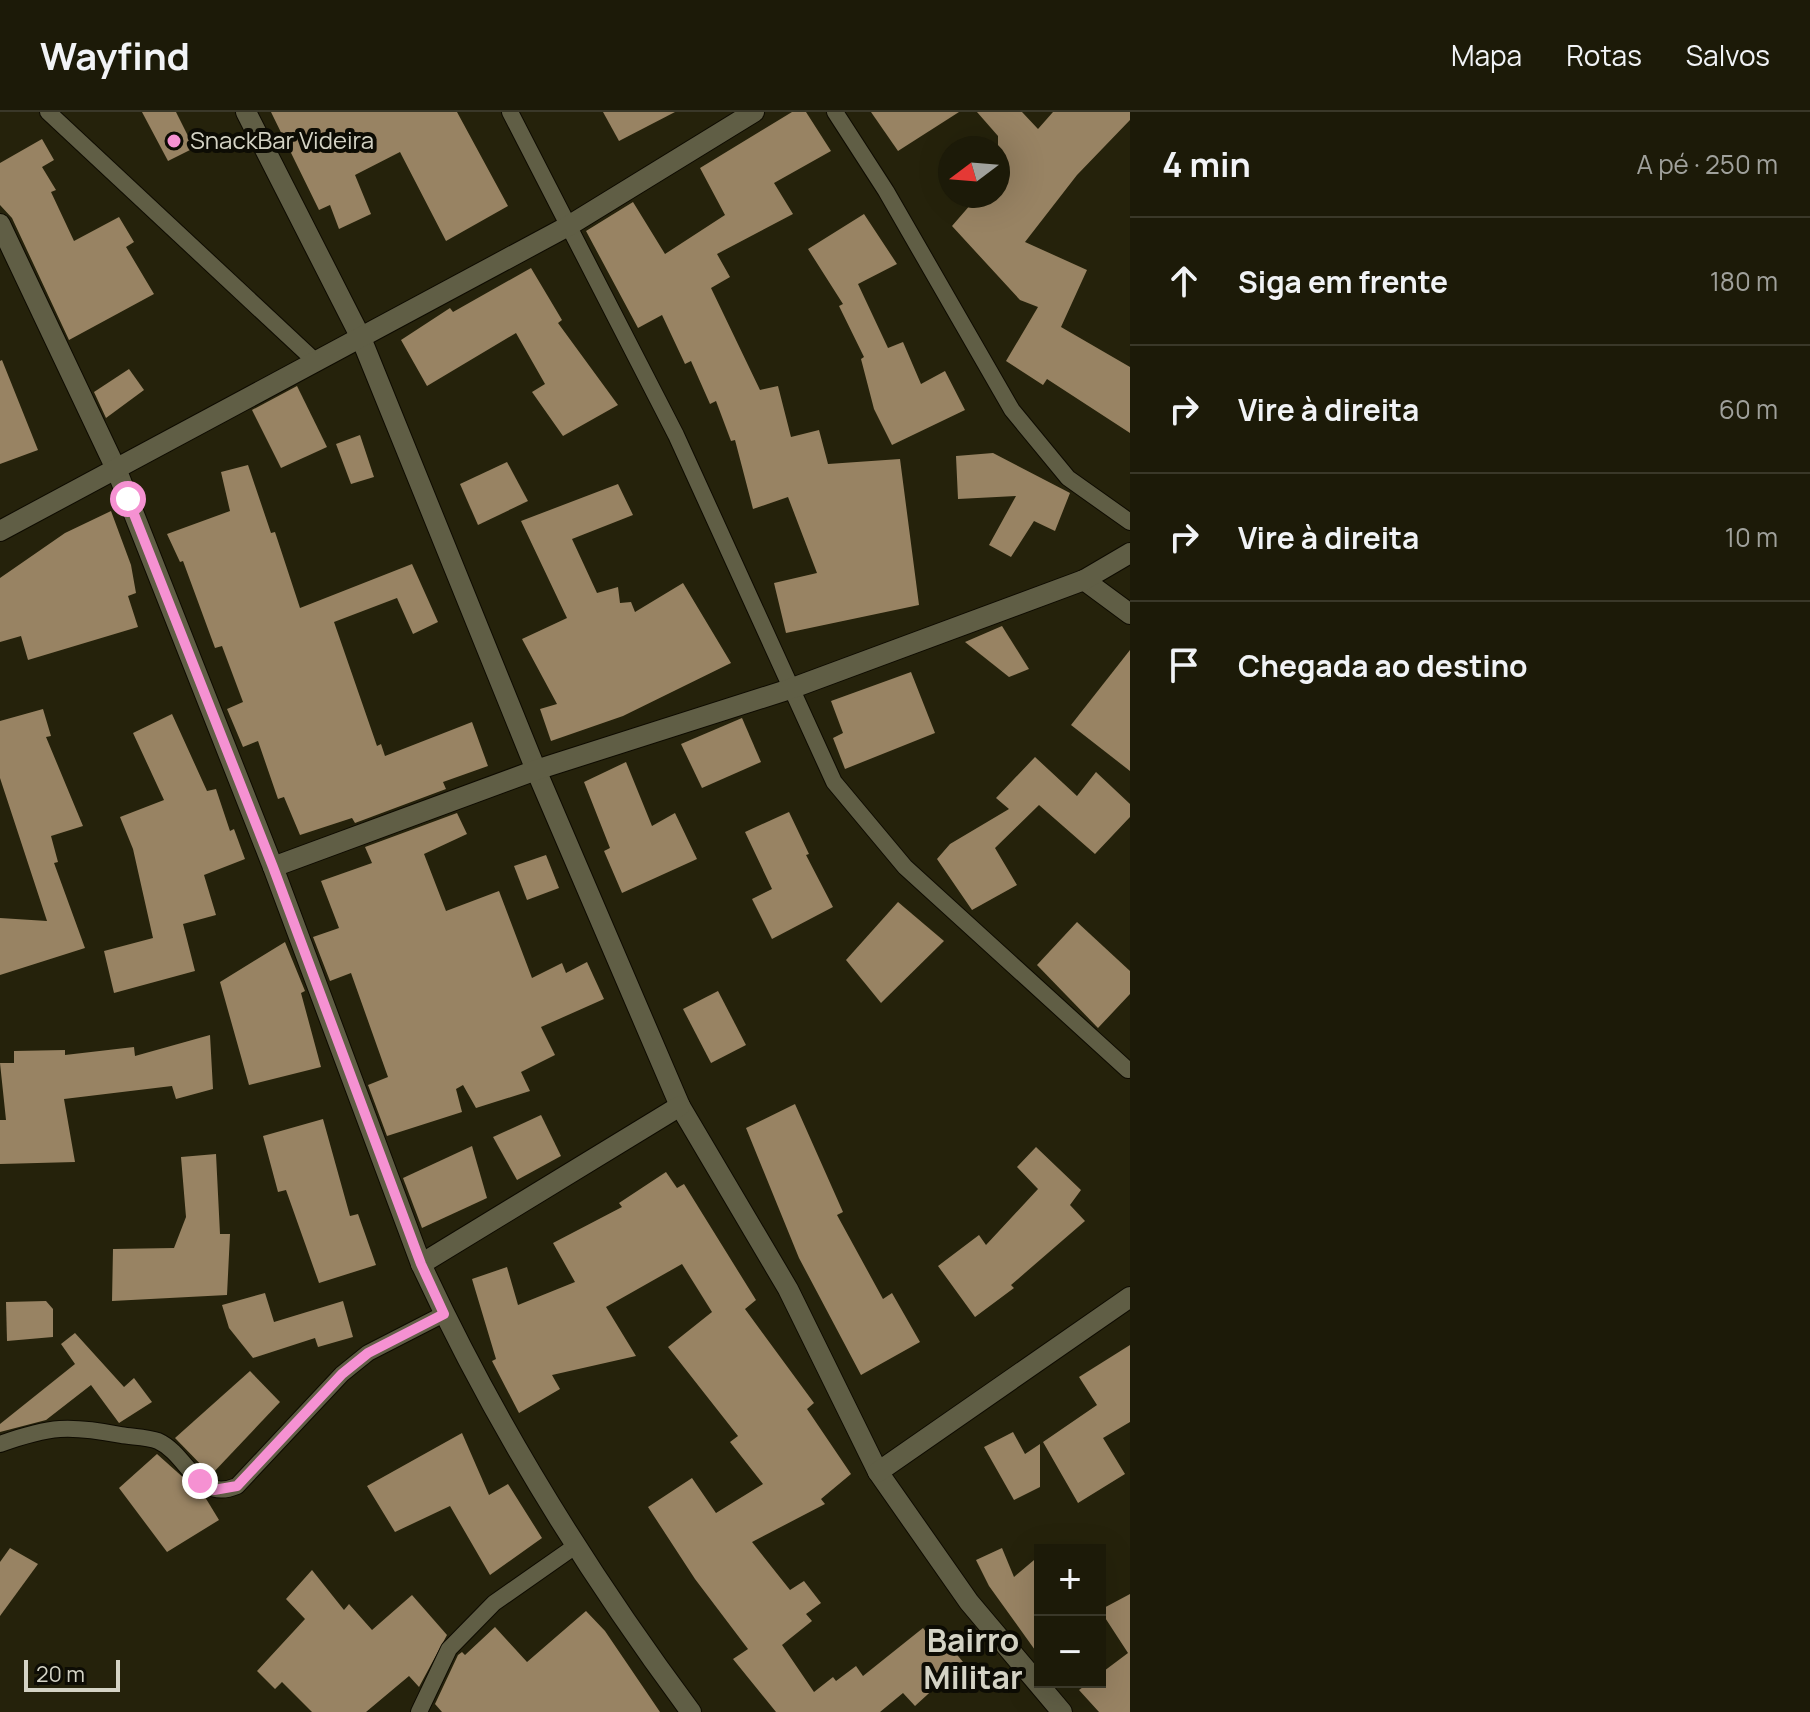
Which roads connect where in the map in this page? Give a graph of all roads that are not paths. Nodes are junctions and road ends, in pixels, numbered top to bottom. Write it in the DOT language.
graph roads {
  1 [pos="48,112"];
  2 [pos="246,112"];
  3 [pos="510,112"];
  4 [pos="754,112"];
  5 [pos="835,112"];
  6 [pos="0,224"];
  7 [pos="570,225"];
  8 [pos="361,338"];
  9 [pos="315,361"];
  10 [pos="117,471"];
  11 [pos="1130,522"];
  12 [pos="0,531"];
  13 [pos="1130,553"];
  14 [pos="1084,580"];
  15 [pos="1130,614"];
  16 [pos="790,689"];
  17 [pos="536,770"];
  18 [pos="273,867"];
  19 [pos="1128,1070"];
  20 [pos="680,1106"];
  21 [pos="421,1264"];
  22 [pos="1130,1297"];
  23 [pos="444,1314"];
  24 [pos="0,1444"];
  25 [pos="878,1472"];
  26 [pos="574,1547"];
  27 [pos="419,1712"];
  28 [pos="691,1712"];
  29 [pos="1062,1712"];
  1 -- 9 [label="lane"];
  2 -- 8 [label="street"];
  3 -- 7 [label="lane"];
  4 -- 7 [label="street"];
  5 -- 11 [label="lane"];
  6 -- 10 [label="street"];
  7 -- 8 [label="street"];
  7 -- 16 [label="lane"];
  8 -- 9 [label="street"];
  8 -- 17 [label="street"];
  9 -- 10 [label="street"];
  10 -- 12 [label="street"];
  10 -- 18 [label="street"];
  13 -- 14 [label="street"];
  14 -- 15 [label="street"];
  14 -- 16 [label="street"];
  16 -- 17 [label="street"];
  16 -- 19 [label="lane"];
  17 -- 18 [label="street"];
  17 -- 20 [label="street"];
  18 -- 21 [label="street"];
  20 -- 21 [label="street"];
  20 -- 25 [label="street"];
  21 -- 23 [label="street"];
  22 -- 25 [label="street"];
  23 -- 24 [label="lane"];
  23 -- 26 [label="street"];
  25 -- 29 [label="street"];
  26 -- 27 [label="lane"];
  26 -- 28 [label="street"];
}
